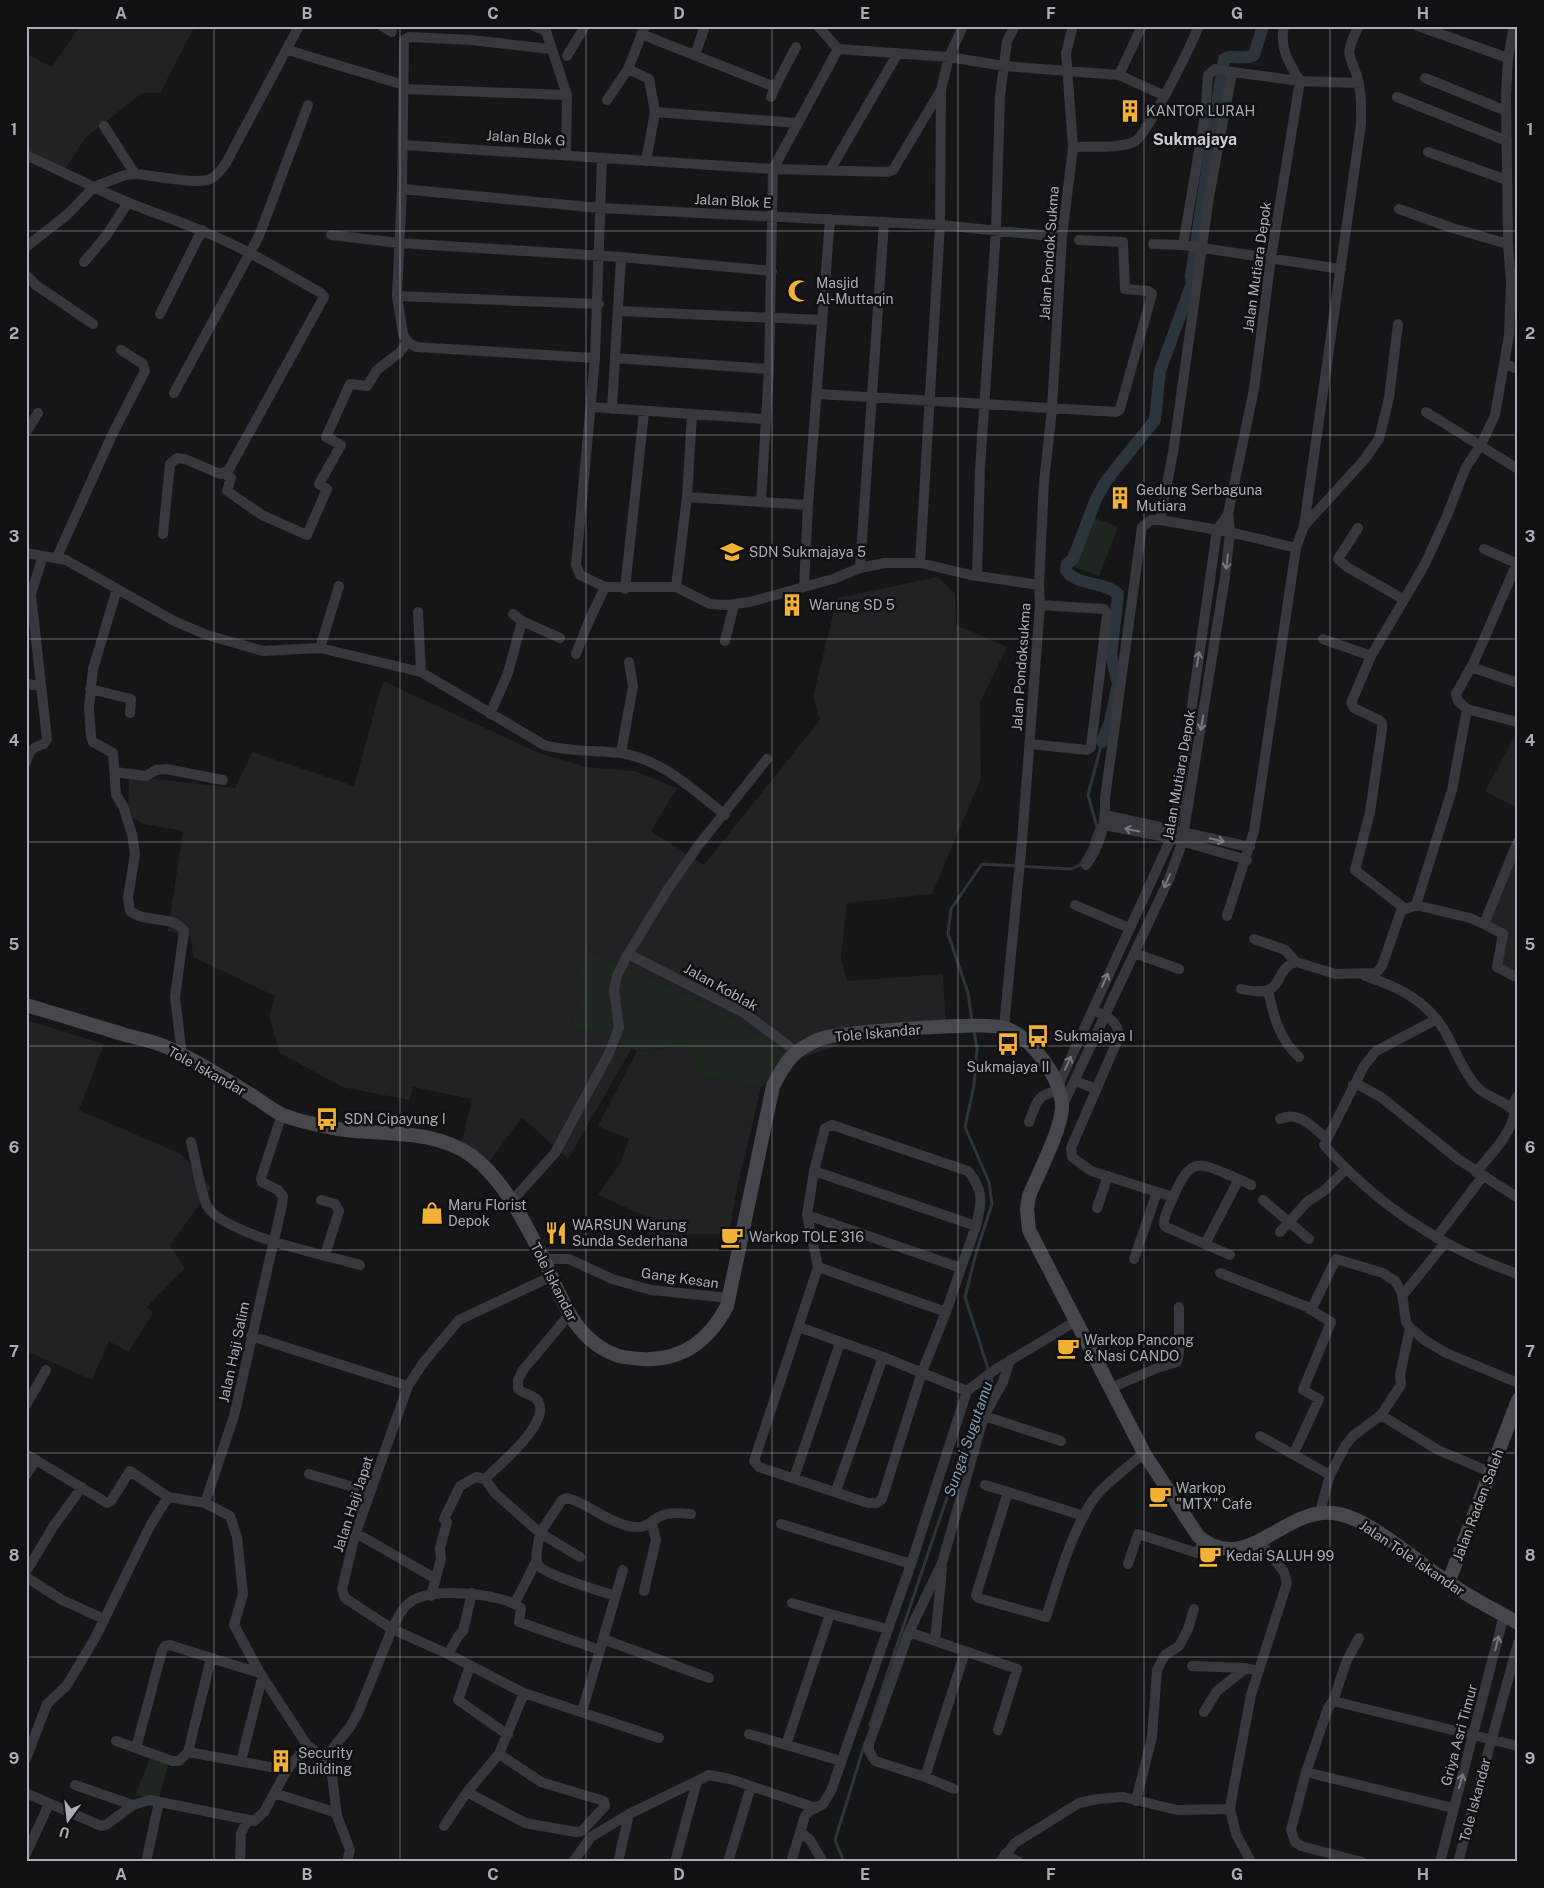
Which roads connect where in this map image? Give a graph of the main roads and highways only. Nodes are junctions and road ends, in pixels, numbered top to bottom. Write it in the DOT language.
graph roads {
  1 [pos="26,1005"];
  2 [pos="1518,1400"];
  3 [pos="1204,1541"];
  4 [pos="1448,1583"];
  5 [pos="1518,1622"];
  1 -- 3 [label="main road, Tole Iskandar"];
  2 -- 4 [label="main road, Jalan Raden Saleh"];
  3 -- 4 [label="main road, Jalan Tole Iskandar"];
  4 -- 5 [label="main road, Jalan Tole Iskandar"];
}
